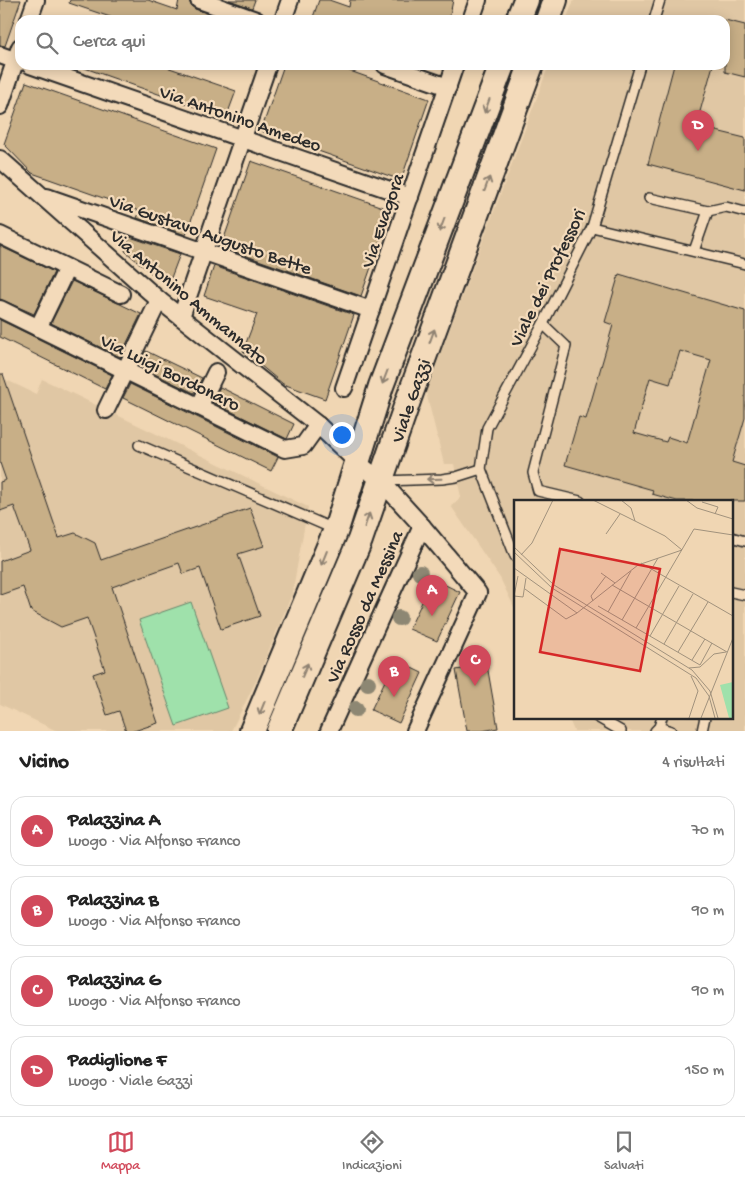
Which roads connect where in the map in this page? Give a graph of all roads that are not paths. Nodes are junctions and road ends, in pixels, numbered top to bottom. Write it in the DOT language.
graph roads {
  1 [pos="36,0"];
  2 [pos="199,0"];
  3 [pos="290,0"];
  4 [pos="478,0"];
  5 [pos="526,0"];
  6 [pos="555,0"];
  7 [pos="660,0"];
  8 [pos="31,15"];
  9 [pos="242,15"];
  10 [pos="285,15"];
  11 [pos="473,15"];
  12 [pos="520,15"];
  13 [pos="550,15"];
  14 [pos="656,15"];
  15 [pos="15,64"];
  16 [pos="50,70"];
  17 [pos="266,70"];
  18 [pos="399,70"];
  19 [pos="453,70"];
  20 [pos="500,70"];
  21 [pos="529,70"];
  22 [pos="639,70"];
  23 [pos="448,87"];
  24 [pos="0,106"];
  25 [pos="242,139"];
  26 [pos="0,159"];
  27 [pos="38,194"];
  28 [pos="410,197"];
  29 [pos="649,198"];
  30 [pos="708,211"];
  31 [pos="745,212"];
  32 [pos="592,228"];
  33 [pos="0,235"];
  34 [pos="204,251"];
  35 [pos="694,251"];
  36 [pos="745,264"];
  37 [pos="67,268"];
  38 [pos="121,294"];
  39 [pos="159,300"];
  40 [pos="0,309"];
  41 [pos="371,310"];
  42 [pos="181,317"];
  43 [pos="543,324"];
  44 [pos="38,328"];
  45 [pos="125,370"];
  46 [pos="216,372"];
  47 [pos="344,388"];
  48 [pos="199,407"];
  49 [pos="106,410"];
  50 [pos="318,425"];
  51 [pos="139,445"];
  52 [pos="357,462"];
  53 [pos="482,469"];
  54 [pos="380,481"];
  55 [pos="576,500"];
  56 [pos="422,526"];
  57 [pos="336,530"];
  58 [pos="732,537"];
  59 [pos="745,541"];
  60 [pos="514,553"];
  61 [pos="732,592"];
  62 [pos="745,595"];
  63 [pos="600,718"];
  64 [pos="705,718"];
  65 [pos="657,729"];
  66 [pos="252,731"];
  67 [pos="279,731"];
  68 [pos="329,731"];
  69 [pos="415,731"];
  70 [pos="621,731"];
  71 [pos="671,731"];
  72 [pos="702,731"];
  1 -- 8 [label="street"];
  2 -- 9 [label="street"];
  3 -- 10 [label="street"];
  4 -- 11 [label="street"];
  5 -- 12 [label="main road"];
  6 -- 13 [label="main road"];
  7 -- 14 [label="lane"];
  15 -- 24 [label="street"];
  16 -- 25 [label="street, Via Antonino Amedeo"];
  17 -- 25 [label="street"];
  18 -- 23 [label="street"];
  19 -- 23 [label="street, Via Evagora"];
  20 -- 52 [label="main road, Viale Gazzi, one-way"];
  54 -- 21 [label="main road, Viale Gazzi, one-way"];
  22 -- 32 [label="lane, Viale dei Professori"];
  23 -- 28 [label="street, Via Evagora"];
  25 -- 28 [label="street, Via Antonino Amedeo"];
  25 -- 34 [label="street"];
  26 -- 27 [label="street, Via Antonino Ammannato"];
  27 -- 34 [label="street, Via Gustavo Augusto Bette"];
  27 -- 39 [label="street, Via Antonino Ammannato"];
  28 -- 41 [label="street, Via Evagora"];
  29 -- 30 [label="lane"];
  30 -- 31 [label="lane"];
  30 -- 35 [label="lane"];
  32 -- 35 [label="lane"];
  32 -- 43 [label="lane, Viale dei Professori"];
  33 -- 37 [label="street"];
  34 -- 41 [label="street, Via Gustavo Augusto Bette"];
  34 -- 42 [label="street"];
  35 -- 36 [label="lane"];
  37 -- 38 [label="street"];
  37 -- 44 [label="street"];
  39 -- 42 [label="street, Via Antonino Ammannato"];
  39 -- 45 [label="street"];
  40 -- 44 [label="street, Via Luigi Bordonaro"];
  41 -- 47 [label="street, Via Evagora"];
  42 -- 50 [label="street, Via Antonino Ammannato"];
  43 -- 53 [label="lane, Viale dei Professori"];
  43 -- 55 [label="lane"];
  44 -- 45 [label="street, Via Luigi Bordonaro"];
  45 -- 48 [label="street, Via Luigi Bordonaro"];
  45 -- 49 [label="street"];
  46 -- 48 [label="street"];
  48 -- 50 [label="street, Via Luigi Bordonaro"];
  50 -- 52 [label="street, Via Antonino Ammannato"];
  51 -- 57 [label="lane"];
  52 -- 54 [label="street, Via Rosso da Messina"];
  52 -- 57 [label="main road, Viale Gazzi"];
  53 -- 54 [label="lane, one-way"];
  53 -- 60 [label="lane"];
  54 -- 56 [label="street, Via Rosso da Messina"];
  67 -- 54 [label="main road, Viale Gazzi, one-way"];
  56 -- 68 [label="street, Via Rosso da Messina"];
  56 -- 69 [label="street"];
  57 -- 66 [label="main road, Viale Gazzi, one-way"];
  58 -- 59 [label="lane"];
  61 -- 62 [label="lane"];
  63 -- 70 [label="lane"];
  64 -- 72 [label="lane"];
  65 -- 71 [label="lane"];
}
